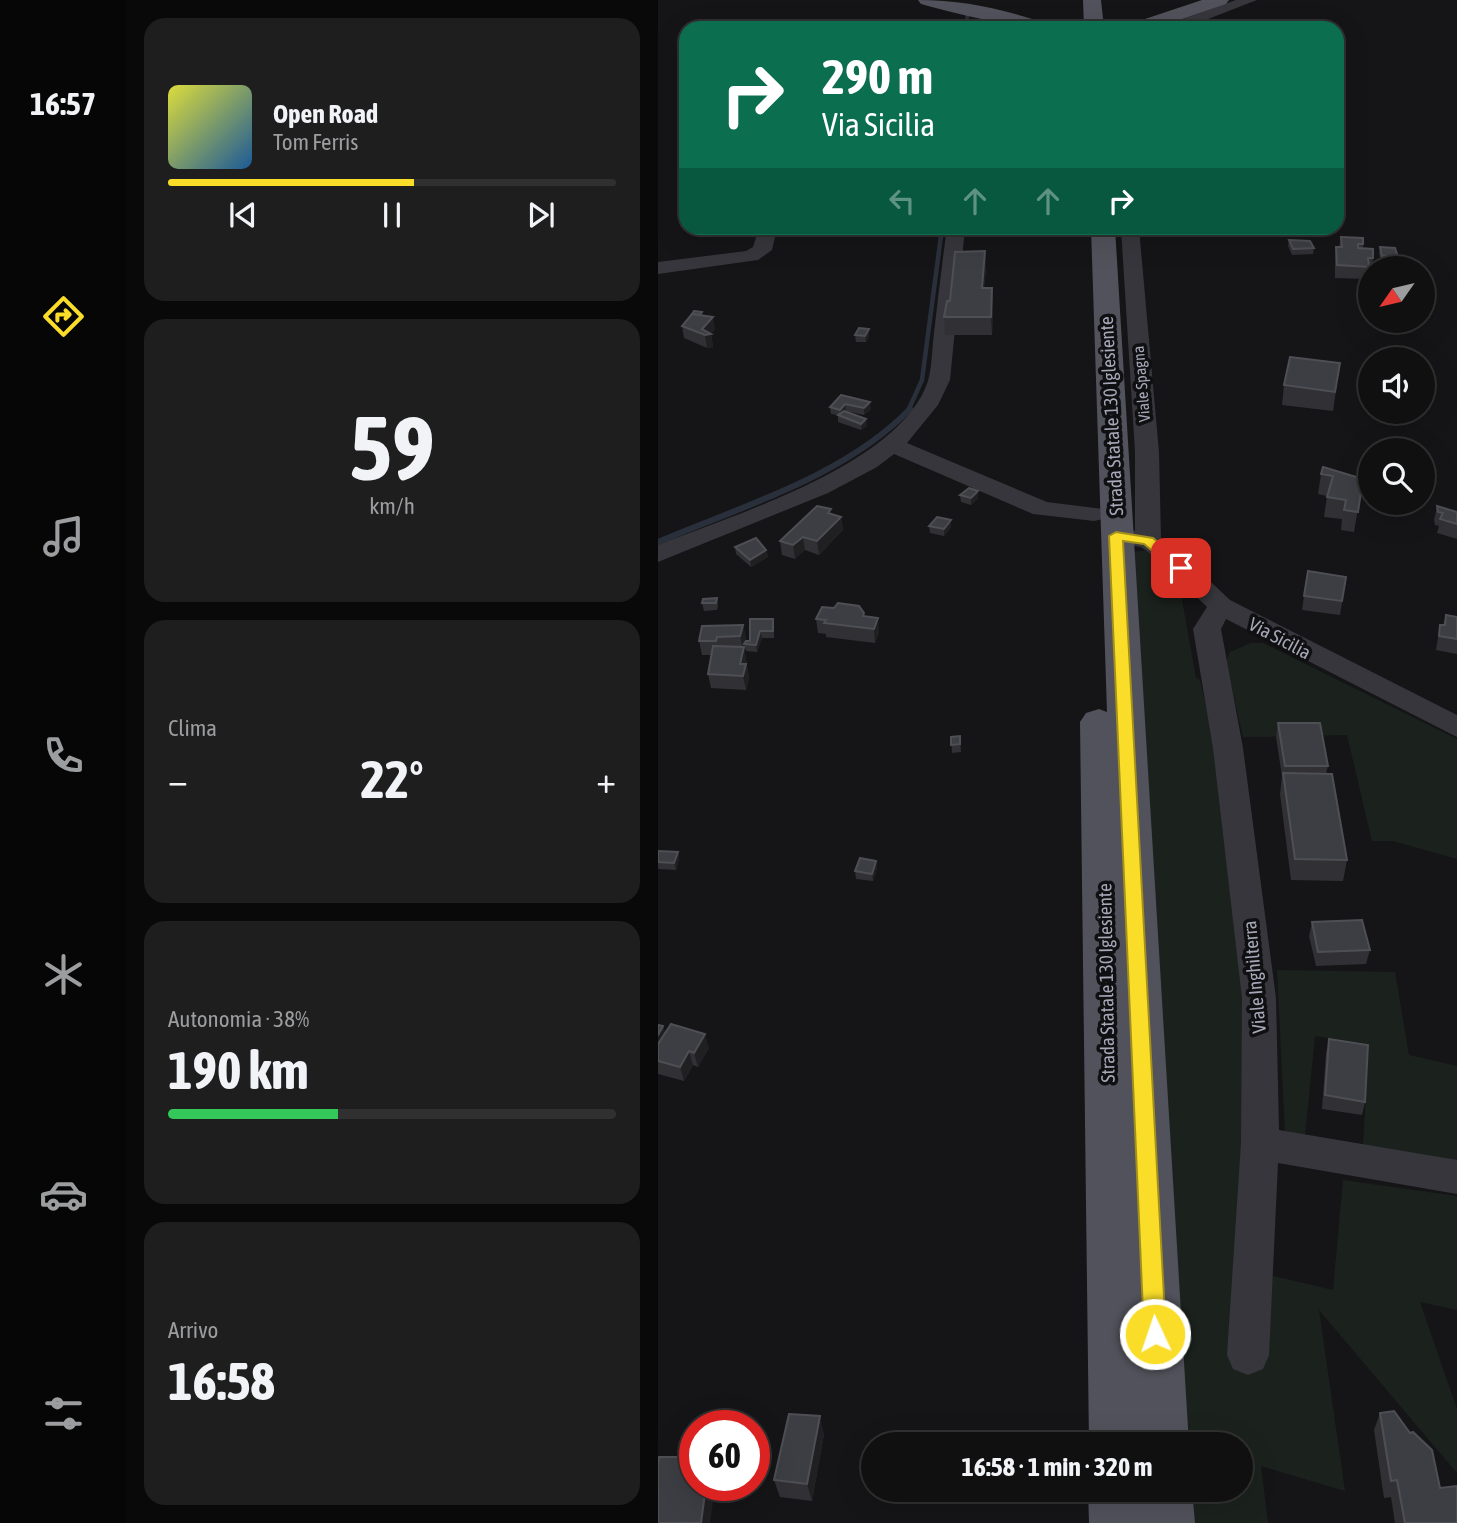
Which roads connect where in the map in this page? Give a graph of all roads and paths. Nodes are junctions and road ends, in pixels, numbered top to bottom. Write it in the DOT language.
graph roads {
  1 [pos="927,0"];
  2 [pos="1080,0"];
  3 [pos="1092,0"];
  4 [pos="1220,0"];
  5 [pos="1250,0"];
  6 [pos="1021,21"];
  7 [pos="1081,21"];
  8 [pos="1094,21"];
  9 [pos="1158,21"];
  10 [pos="1191,21"];
  11 [pos="766,235"];
  12 [pos="955,235"];
  13 [pos="1088,235"];
  14 [pos="1102,235"];
  15 [pos="1131,235"];
  16 [pos="658,268"];
  17 [pos="893,445"];
  18 [pos="1119,530"];
  19 [pos="658,554"];
  20 [pos="1221,606"];
  21 [pos="1457,727"];
  22 [pos="1261,1143"];
  23 [pos="1457,1177"];
  24 [pos="1248,1355"];
  25 [pos="1117,1432"];
  26 [pos="1160,1432"];
  27 [pos="1117,1502"];
  28 [pos="1164,1502"];
  29 [pos="1118,1523"];
  30 [pos="1166,1523"];
  1 -- 6 [label="main road"];
  2 -- 7 [label="main road"];
  3 -- 8 [label="main road"];
  4 -- 9 [label="main road"];
  5 -- 10 [label="street"];
  11 -- 16 [label="street"];
  12 -- 17 [label="street"];
  13 -- 18 [label="main road, Strada Statale 130 Iglesiente"];
  14 -- 18 [label="main road, Strada Statale 130 Iglesiente"];
  15 -- 18 [label="street, Viale Spagna"];
  17 -- 18 [label="street"];
  17 -- 19 [label="street"];
  18 -- 20 [label="street, Via Sicilia"];
  18 -- 25 [label="main road, Strada Statale 130 Iglesiente"];
  18 -- 26 [label="main road, Strada Statale 130 Iglesiente"];
  20 -- 21 [label="street, Via Sicilia"];
  20 -- 22 [label="street, Viale Inghilterra"];
  22 -- 23 [label="street"];
  22 -- 24 [label="street, Viale Inghilterra"];
  27 -- 29 [label="main road"];
  28 -- 30 [label="main road"];
}
